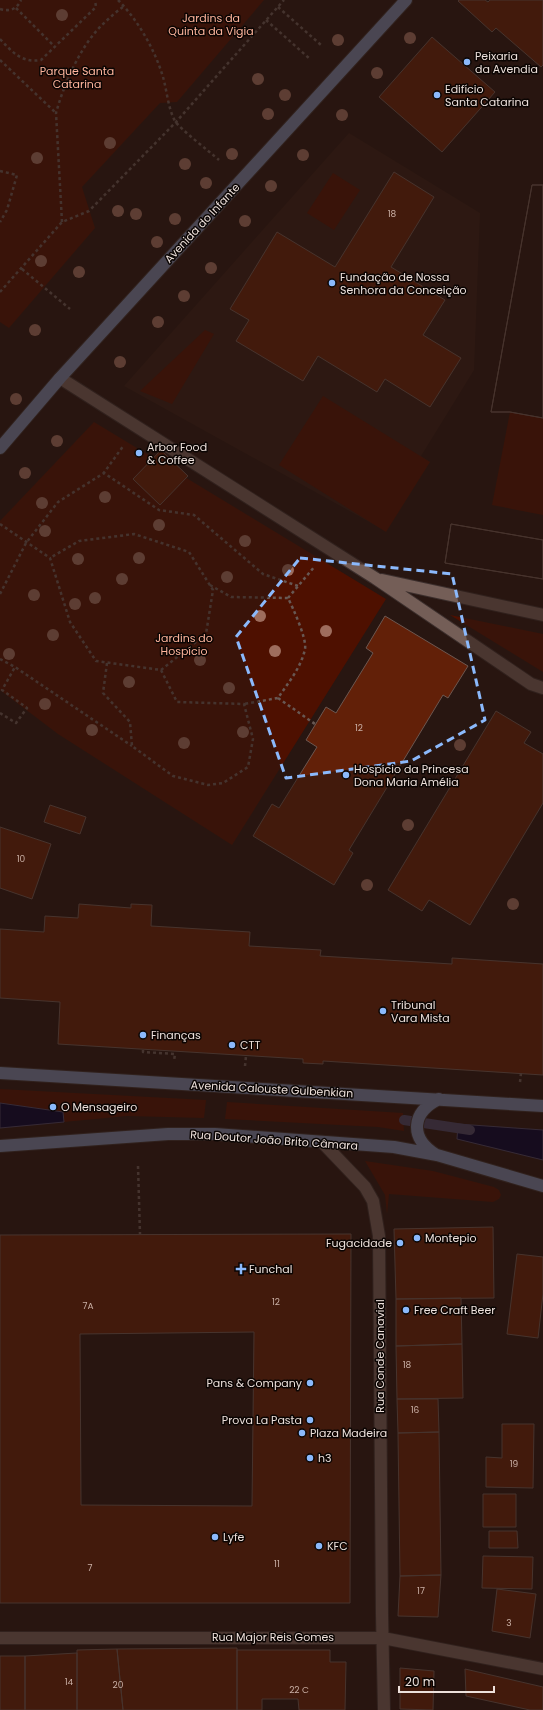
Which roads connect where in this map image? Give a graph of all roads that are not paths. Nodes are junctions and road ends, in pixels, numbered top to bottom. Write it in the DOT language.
graph roads {
  1 [pos="406,0"];
  2 [pos="60,378"];
  3 [pos="0,448"];
  4 [pos="375,578"];
  5 [pos="543,615"];
  6 [pos="543,688"];
  7 [pos="0,1073"];
  8 [pos="439,1099"];
  9 [pos="543,1106"];
  10 [pos="322,1142"];
  11 [pos="0,1146"];
  12 [pos="437,1155"];
  13 [pos="543,1186"];
  14 [pos="0,1638"];
  15 [pos="383,1638"];
  16 [pos="543,1669"];
  17 [pos="384,1710"];
  1 -- 2 [label="main road, Avenida do Infante"];
  2 -- 3 [label="main road, Avenida do Infante"];
  2 -- 4 [label="street"];
  4 -- 5 [label="street"];
  4 -- 6 [label="street"];
  7 -- 8 [label="main road, Avenida Calouste Gulbenkian"];
  8 -- 9 [label="main road, Avenida Calouste Gulbenkian"];
  8 -- 12 [label="main road"];
  10 -- 11 [label="main road, Rua Doutor João Brito Câmara"];
  10 -- 12 [label="main road, Rua Doutor João Brito Câmara"];
  10 -- 15 [label="street, Rua Conde Canavial"];
  12 -- 13 [label="main road, Rua Doutor João Brito Câmara"];
  14 -- 15 [label="street, Rua Major Reis Gomes"];
  15 -- 16 [label="street, Rua Major Reis Gomes"];
  15 -- 17 [label="street, Rua Conde Canavial"];
}
